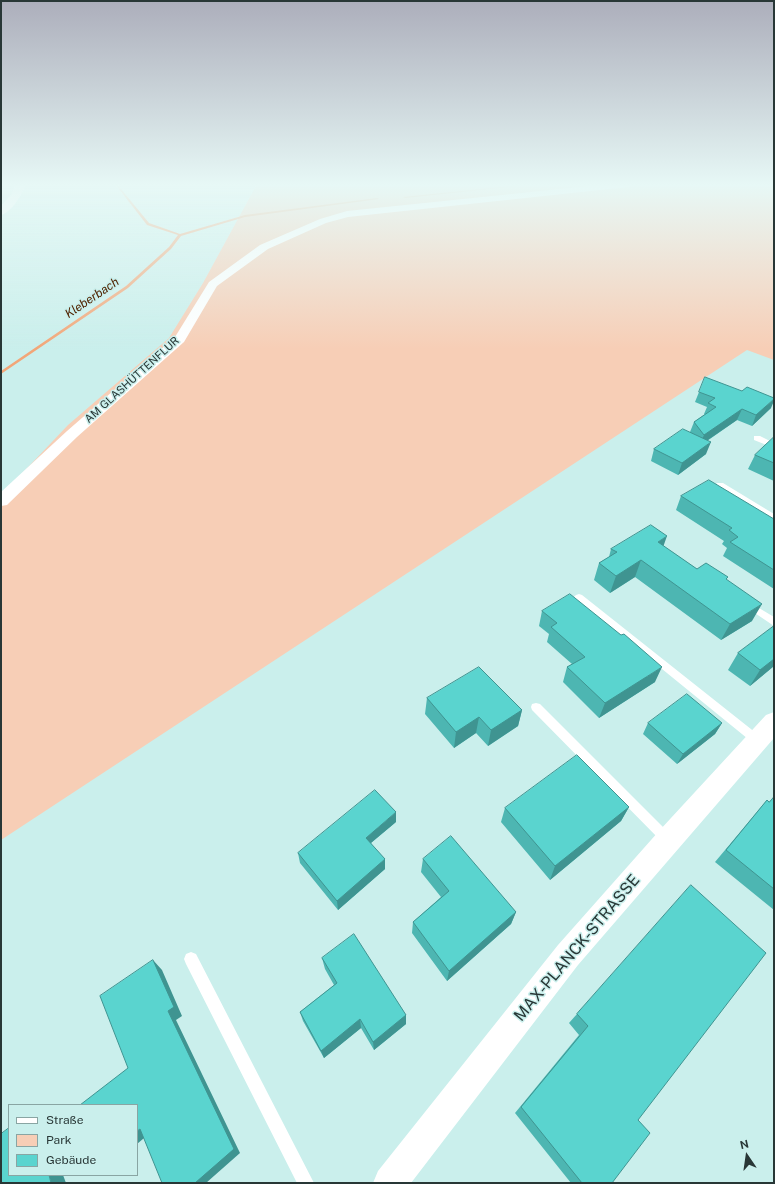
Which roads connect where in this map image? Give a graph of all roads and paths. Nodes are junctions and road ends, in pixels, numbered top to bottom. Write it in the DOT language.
graph roads {
  1 [pos="282,239"];
  2 [pos="757,438"];
  3 [pos="774,446"];
  4 [pos="720,485"];
  5 [pos="1,501"];
  6 [pos="774,518"];
  7 [pos="579,597"];
  8 [pos="738,598"];
  9 [pos="774,622"];
  10 [pos="536,707"];
  11 [pos="766,731"];
  12 [pos="668,840"];
  13 [pos="191,959"];
  14 [pos="306,1183"];
  15 [pos="390,1183"];
  1 -- 5 [label="street, AM GLASHÜTTENFLUR"];
  2 -- 3 [label="lane"];
  4 -- 6 [label="lane"];
  7 -- 11 [label="lane"];
  8 -- 9 [label="lane"];
  10 -- 12 [label="lane"];
  11 -- 12 [label="street, MAX-PLANCK-STRASSE"];
  12 -- 15 [label="street, MAX-PLANCK-STRASSE"];
  13 -- 14 [label="lane"];
}
